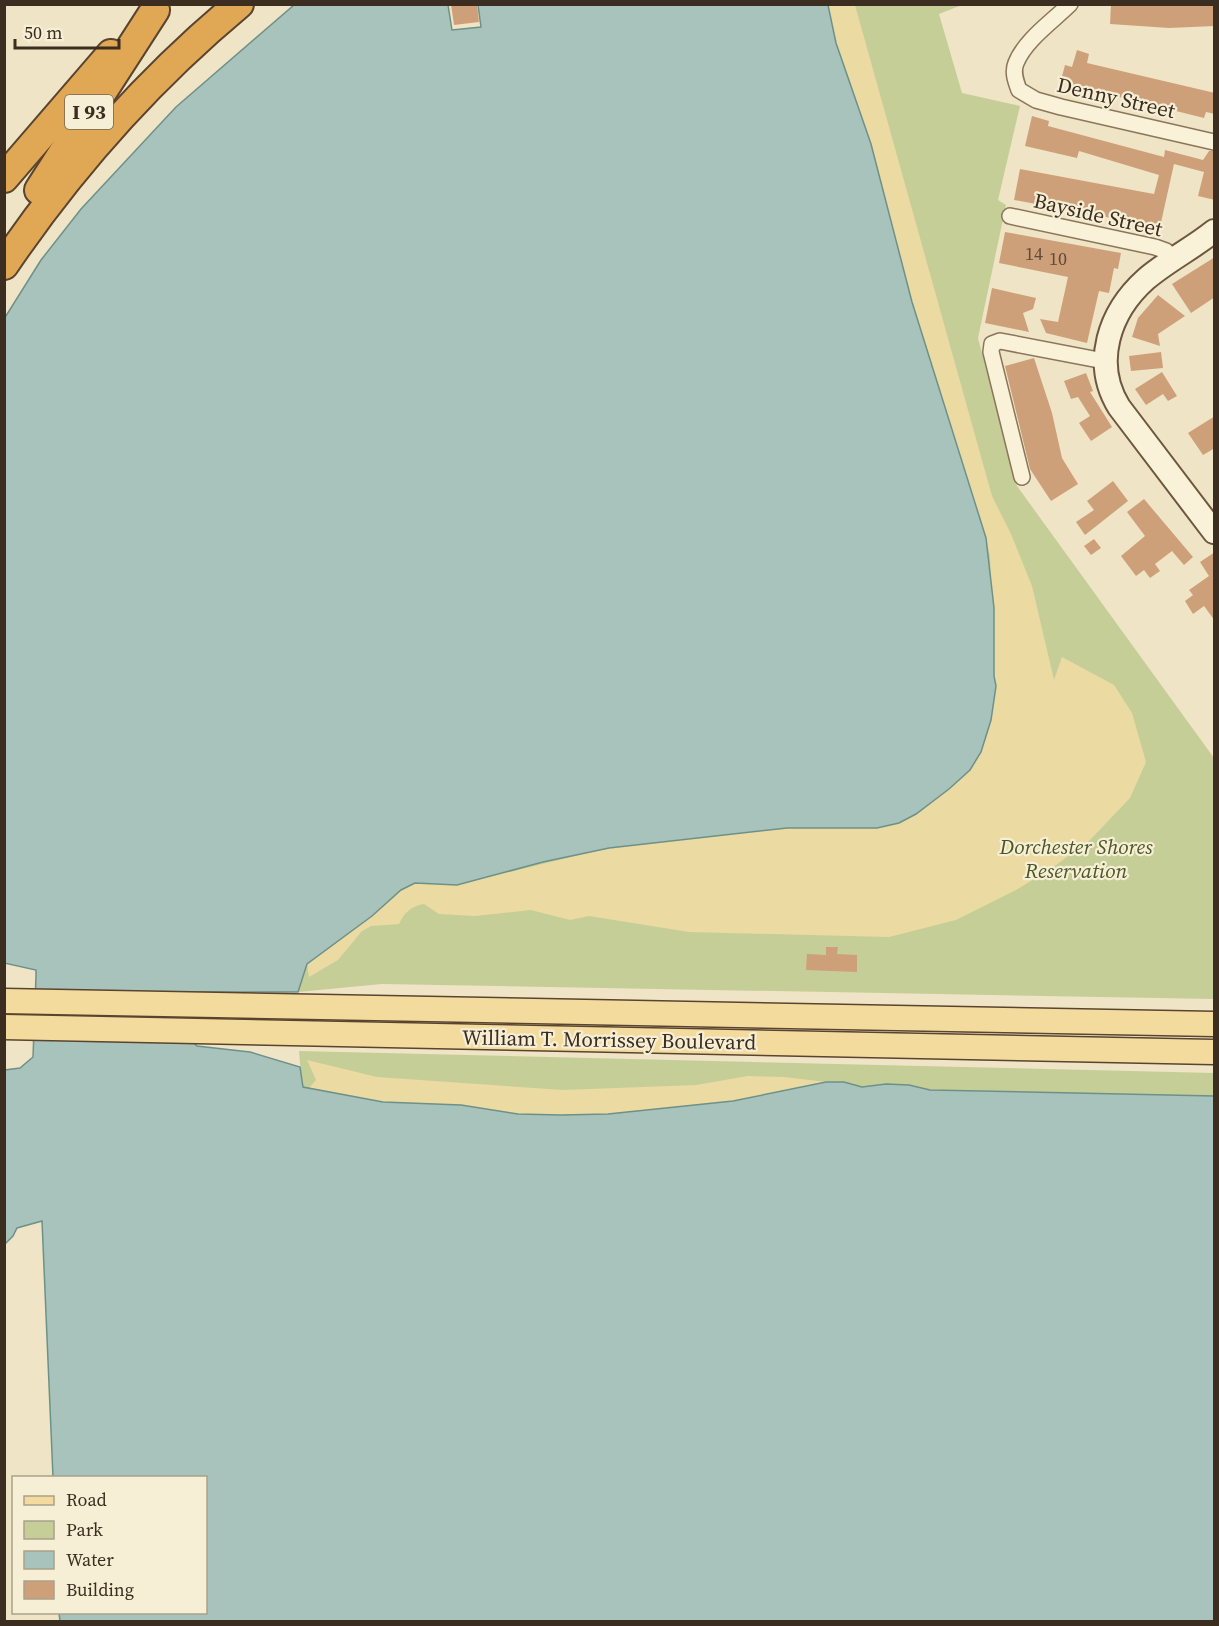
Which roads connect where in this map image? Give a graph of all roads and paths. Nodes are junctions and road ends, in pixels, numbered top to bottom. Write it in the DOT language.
graph roads {
  1 [pos="239,4"];
  2 [pos="1070,4"];
  3 [pos="158,8"];
  4 [pos="131,106"];
  5 [pos="1215,142"];
  6 [pos="4,178"];
  7 [pos="23,214"];
  8 [pos="1010,216"];
  9 [pos="1215,231"];
  10 [pos="4,238"];
  11 [pos="1174,259"];
  12 [pos="4,265"];
  13 [pos="1104,362"];
  14 [pos="1022,477"];
  15 [pos="1215,532"];
  16 [pos="4,1001"];
  17 [pos="1215,1024"];
  18 [pos="4,1027"];
  19 [pos="1215,1052"];
  1 -- 4 [label="highway, I 93"];
  2 -- 5 [label="street, Denny Street"];
  3 -- 6 [label="highway, I 93"];
  3 -- 7 [label="highway, I 93"];
  4 -- 7 [label="highway, I 93"];
  4 -- 12 [label="highway, I 93"];
  7 -- 10 [label="highway, I 93"];
  8 -- 11 [label="street, Bayside Street"];
  9 -- 11 [label="street"];
  11 -- 13 [label="street"];
  13 -- 14 [label="street"];
  13 -- 15 [label="street"];
  16 -- 17 [label="main road, William T. Morrissey Boulevard"];
  18 -- 19 [label="main road, William T. Morrissey Boulevard"];
}
